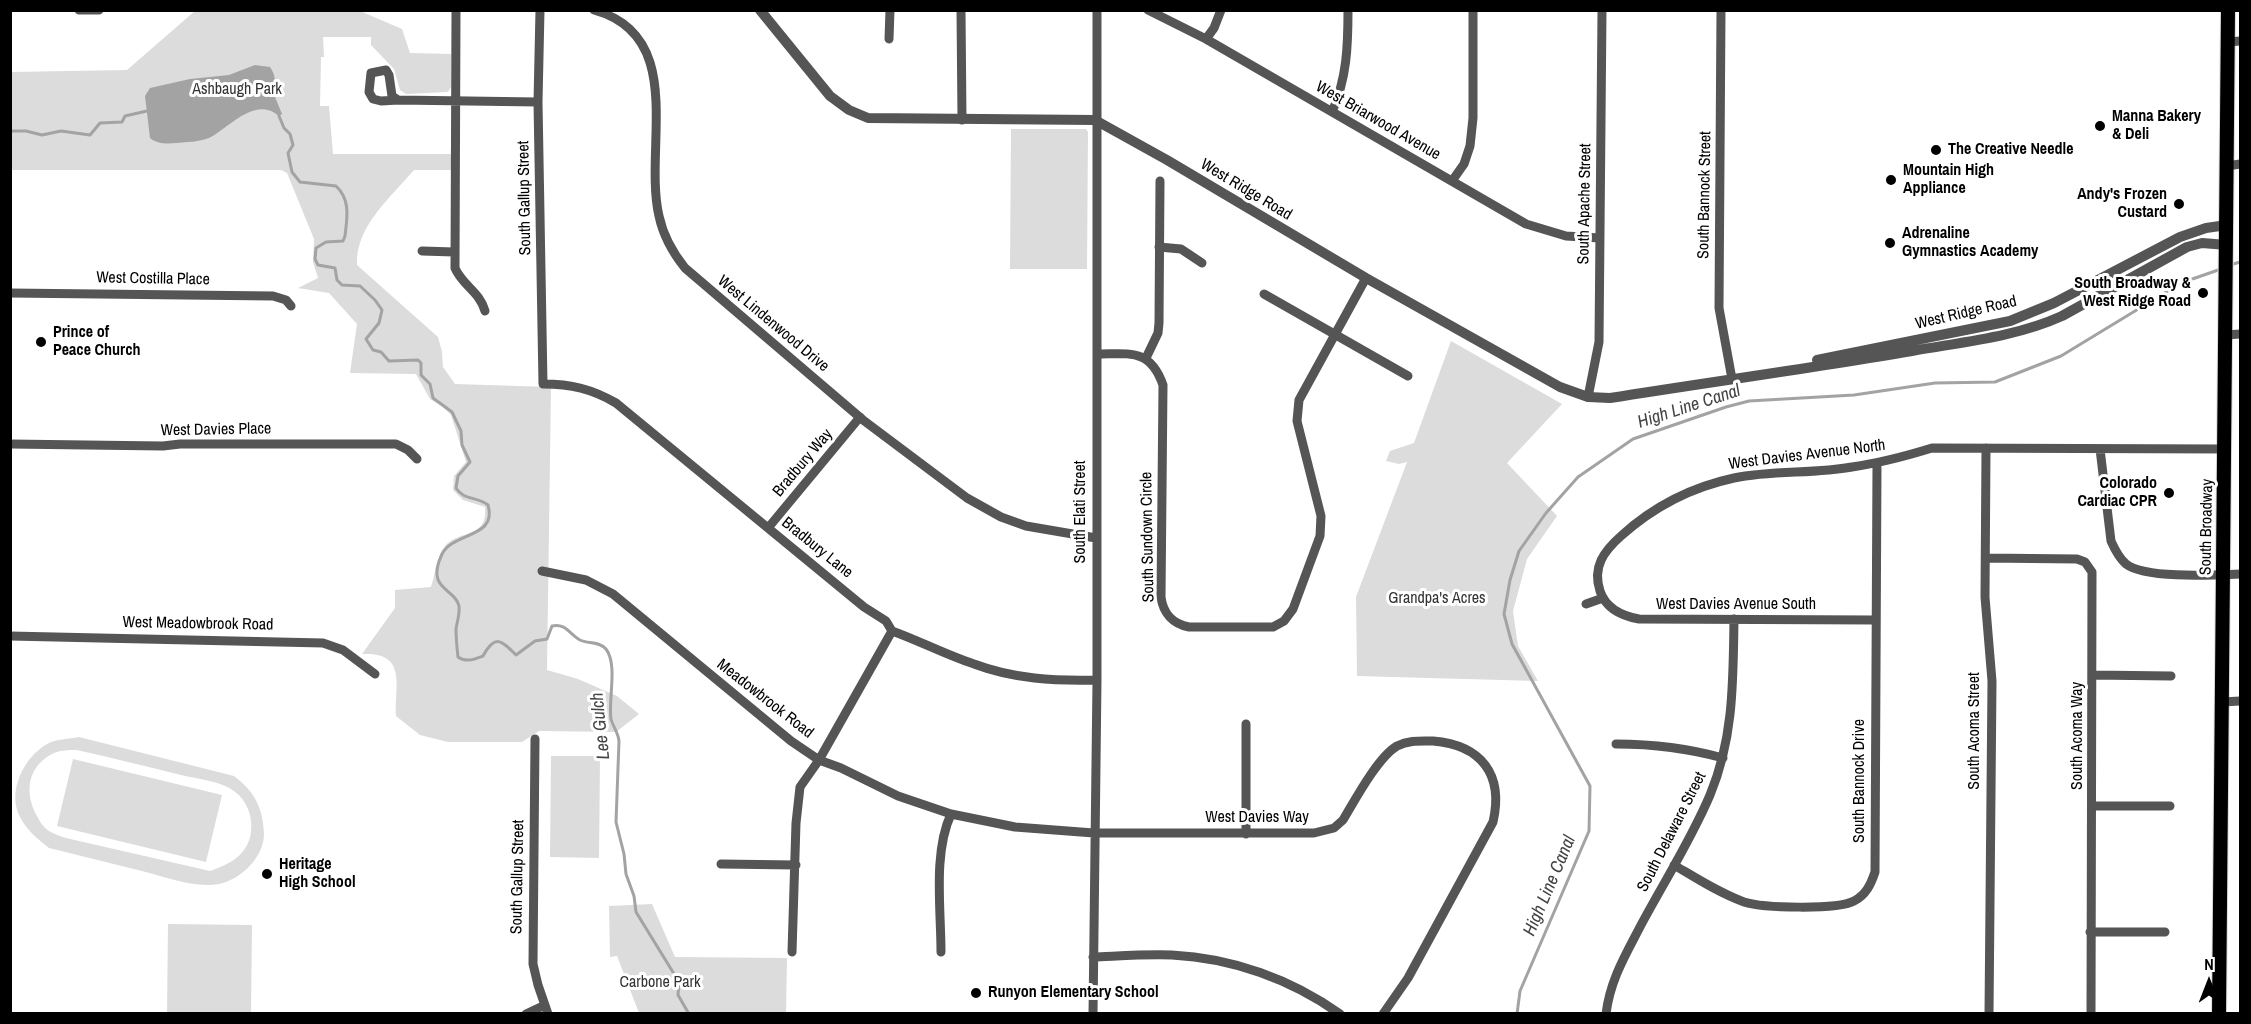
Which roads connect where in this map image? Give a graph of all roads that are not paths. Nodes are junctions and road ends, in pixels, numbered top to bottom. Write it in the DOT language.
graph roads {
  1 [pos="79,10"];
  2 [pos="99,10"];
  3 [pos="456,10"];
  4 [pos="540,10"];
  5 [pos="594,10"];
  6 [pos="759,10"];
  7 [pos="891,10"];
  8 [pos="961,10"];
  9 [pos="1096,10"];
  10 [pos="1148,10"];
  11 [pos="1221,10"];
  12 [pos="1348,10"];
  13 [pos="1473,10"];
  14 [pos="1602,10"];
  15 [pos="1721,10"];
  16 [pos="2228,10"];
  17 [pos="889,39"];
  18 [pos="1206,39"];
  19 [pos="2234,41"];
  20 [pos="398,100"];
  21 [pos="456,102"];
  22 [pos="538,102"];
  23 [pos="1332,111"];
  24 [pos="962,120"];
  25 [pos="1095,120"];
  26 [pos="2234,165"];
  27 [pos="1160,181"];
  28 [pos="1452,181"];
  29 [pos="2227,225"];
  30 [pos="1600,238"];
  31 [pos="2227,245"];
  32 [pos="1159,247"];
  33 [pos="422,251"];
  34 [pos="454,252"];
  35 [pos="1202,263"];
  36 [pos="1366,278"];
  37 [pos="10,293"];
  38 [pos="1264,294"];
  39 [pos="291,306"];
  40 [pos="485,311"];
  41 [pos="1336,334"];
  42 [pos="2241,334"];
  43 [pos="2226,335"];
  44 [pos="1097,354"];
  45 [pos="1146,358"];
  46 [pos="1408,376"];
  47 [pos="1732,378"];
  48 [pos="543,384"];
  49 [pos="1588,397"];
  50 [pos="860,417"];
  51 [pos="10,444"];
  52 [pos="1986,448"];
  53 [pos="2100,449"];
  54 [pos="2225,450"];
  55 [pos="417,459"];
  56 [pos="1877,463"];
  57 [pos="768,528"];
  58 [pos="1096,538"];
  59 [pos="1986,558"];
  60 [pos="542,571"];
  61 [pos="2223,574"];
  62 [pos="2241,574"];
  63 [pos="1603,598"];
  64 [pos="1586,604"];
  65 [pos="1734,619"];
  66 [pos="1876,620"];
  67 [pos="892,631"];
  68 [pos="10,636"];
  69 [pos="375,674"];
  70 [pos="2093,675"];
  71 [pos="2171,676"];
  72 [pos="1097,680"];
  73 [pos="2241,701"];
  74 [pos="2222,702"];
  75 [pos="1246,724"];
  76 [pos="535,739"];
  77 [pos="1616,744"];
  78 [pos="1723,759"];
  79 [pos="819,760"];
  80 [pos="2093,806"];
  81 [pos="2170,806"];
  82 [pos="951,814"];
  83 [pos="1094,833"];
  84 [pos="1246,834"];
  85 [pos="721,864"];
  86 [pos="796,865"];
  87 [pos="1674,865"];
  88 [pos="2090,932"];
  89 [pos="2165,932"];
  90 [pos="792,952"];
  91 [pos="941,952"];
  92 [pos="1093,957"];
  93 [pos="547,1009"];
  94 [pos="526,1014"];
  95 [pos="1093,1014"];
  96 [pos="1340,1014"];
  97 [pos="1383,1014"];
  98 [pos="1606,1014"];
  99 [pos="1989,1014"];
  100 [pos="2091,1014"];
  101 [pos="2219,1014"];
  1 -- 2 [label="street"];
  3 -- 21 [label="street"];
  4 -- 22 [label="street, South Gallup Street"];
  5 -- 50 [label="street, West Lindenwood Drive"];
  6 -- 24 [label="street, West Ridge Road"];
  7 -- 17 [label="street"];
  8 -- 24 [label="street"];
  9 -- 25 [label="street, South Elati Street"];
  10 -- 18 [label="street, West Briarwood Avenue"];
  11 -- 18 [label="street"];
  12 -- 23 [label="street"];
  13 -- 28 [label="street"];
  14 -- 30 [label="street, South Apache Street"];
  15 -- 47 [label="street, South Bannock Street"];
  16 -- 19 [label="main road, South Broadway"];
  18 -- 23 [label="street, West Briarwood Avenue"];
  19 -- 26 [label="main road, South Broadway"];
  20 -- 21 [label="street"];
  21 -- 22 [label="street"];
  21 -- 34 [label="street"];
  22 -- 48 [label="street, South Gallup Street"];
  23 -- 28 [label="street, West Briarwood Avenue"];
  24 -- 25 [label="street, West Ridge Road"];
  25 -- 36 [label="street, West Ridge Road"];
  25 -- 44 [label="street, South Elati Street"];
  26 -- 29 [label="main road, South Broadway"];
  27 -- 32 [label="street"];
  28 -- 30 [label="street, West Briarwood Avenue"];
  29 -- 31 [label="main road, South Broadway"];
  29 -- 47 [label="street, West Ridge Road"];
  30 -- 49 [label="street, South Apache Street"];
  31 -- 43 [label="main road, South Broadway"];
  31 -- 47 [label="street, West Ridge Road"];
  32 -- 35 [label="street"];
  32 -- 45 [label="street"];
  33 -- 34 [label="street"];
  34 -- 40 [label="street"];
  36 -- 41 [label="street, South Sundown Circle"];
  36 -- 49 [label="street, West Ridge Road"];
  37 -- 39 [label="street, West Costilla Place"];
  38 -- 41 [label="street"];
  41 -- 45 [label="street, South Sundown Circle"];
  41 -- 46 [label="street"];
  42 -- 43 [label="street"];
  43 -- 54 [label="main road, South Broadway"];
  44 -- 45 [label="street"];
  44 -- 58 [label="street, South Elati Street"];
  47 -- 49 [label="street, West Ridge Road"];
  48 -- 57 [label="street, Bradbury Lane"];
  50 -- 57 [label="street, Bradbury Way"];
  50 -- 58 [label="street, West Lindenwood Drive"];
  51 -- 55 [label="street, West Davies Place"];
  52 -- 53 [label="street, West Davies Avenue North"];
  52 -- 56 [label="street, West Davies Avenue North"];
  52 -- 59 [label="street, South Acoma Street"];
  53 -- 54 [label="street, West Davies Avenue North"];
  53 -- 61 [label="street"];
  54 -- 61 [label="main road, South Broadway"];
  56 -- 63 [label="street, West Davies Avenue North"];
  56 -- 66 [label="street, South Bannock Drive"];
  57 -- 67 [label="street, Bradbury Lane"];
  58 -- 72 [label="street, South Elati Street"];
  59 -- 70 [label="street, South Acoma Way"];
  59 -- 99 [label="street, South Acoma Street"];
  60 -- 79 [label="street, Meadowbrook Road"];
  61 -- 62 [label="street"];
  61 -- 74 [label="main road, South Broadway"];
  63 -- 64 [label="street"];
  63 -- 65 [label="street, West Davies Avenue South"];
  65 -- 66 [label="street, West Davies Avenue South"];
  65 -- 78 [label="street, South Delaware Street"];
  66 -- 87 [label="street, South Bannock Drive"];
  67 -- 72 [label="street, Bradbury Lane"];
  67 -- 79 [label="street"];
  68 -- 69 [label="street, West Meadowbrook Road"];
  70 -- 71 [label="street"];
  70 -- 80 [label="street, South Acoma Way"];
  72 -- 83 [label="street, South Elati Street"];
  73 -- 74 [label="street"];
  74 -- 101 [label="main road, South Broadway"];
  75 -- 84 [label="street"];
  76 -- 93 [label="street, South Gallup Street"];
  77 -- 78 [label="street"];
  78 -- 87 [label="street, South Delaware Street"];
  79 -- 82 [label="street, Meadowbrook Road"];
  79 -- 86 [label="street"];
  80 -- 81 [label="street"];
  80 -- 88 [label="street, South Acoma Way"];
  82 -- 83 [label="street, Meadowbrook Road"];
  82 -- 91 [label="street"];
  83 -- 84 [label="street, West Davies Way"];
  83 -- 92 [label="street, South Elati Street"];
  84 -- 97 [label="street, West Davies Way"];
  85 -- 86 [label="street"];
  86 -- 90 [label="street"];
  87 -- 98 [label="street, South Delaware Street"];
  88 -- 89 [label="street"];
  88 -- 100 [label="street, South Acoma Way"];
  92 -- 95 [label="street, South Elati Street"];
  92 -- 96 [label="street"];
  93 -- 94 [label="street"];
}
